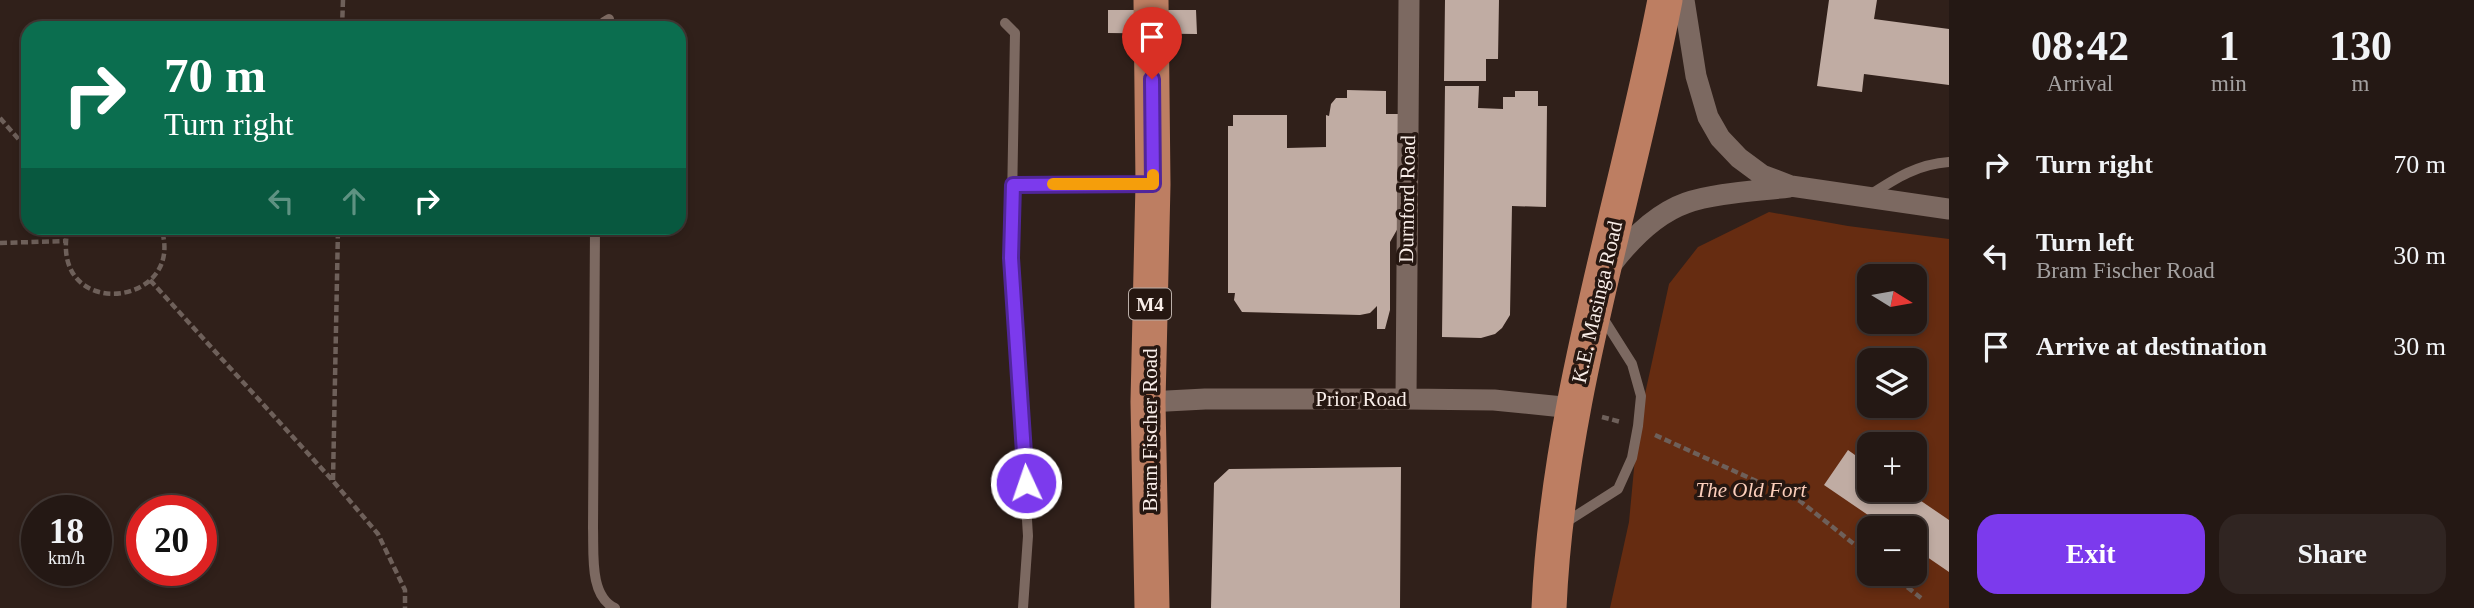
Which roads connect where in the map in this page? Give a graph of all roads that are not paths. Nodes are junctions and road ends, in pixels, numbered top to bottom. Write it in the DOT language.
graph roads {
  1 [pos="1151,0"];
  2 [pos="1409,0"];
  3 [pos="1665,0"];
  4 [pos="1684,0"];
  5 [pos="1005,23"];
  6 [pos="1949,162"];
  7 [pos="1153,184"];
  8 [pos="1013,185"];
  9 [pos="1791,186"];
  10 [pos="1868,196"];
  11 [pos="1949,208"];
  12 [pos="595,235"];
  13 [pos="1599,291"];
  14 [pos="1406,399"];
  15 [pos="1148,402"];
  16 [pos="1573,408"];
  17 [pos="1554,528"];
  18 [pos="615,608"];
  19 [pos="1023,608"];
  20 [pos="1152,608"];
  21 [pos="1549,608"];
  1 -- 7 [label="highway, Bram Fischer Road / M4"];
  2 -- 14 [label="street, Durnford Road"];
  3 -- 13 [label="highway, K.E. Masinga Road"];
  4 -- 9 [label="street"];
  5 -- 8 [label="lane"];
  6 -- 10 [label="lane"];
  7 -- 8 [label="lane"];
  7 -- 15 [label="highway, Bram Fischer Road / M4"];
  8 -- 19 [label="lane"];
  9 -- 10 [label="street"];
  9 -- 13 [label="street"];
  10 -- 11 [label="street"];
  12 -- 18 [label="lane"];
  13 -- 16 [label="highway, K.E. Masinga Road"];
  13 -- 17 [label="lane"];
  14 -- 15 [label="street, Prior Road"];
  14 -- 16 [label="street, Prior Road"];
  15 -- 20 [label="highway, Bram Fischer Road / M4"];
  16 -- 17 [label="highway, K.E. Masinga Road"];
  17 -- 21 [label="highway, K.E. Masinga Road"];
}
